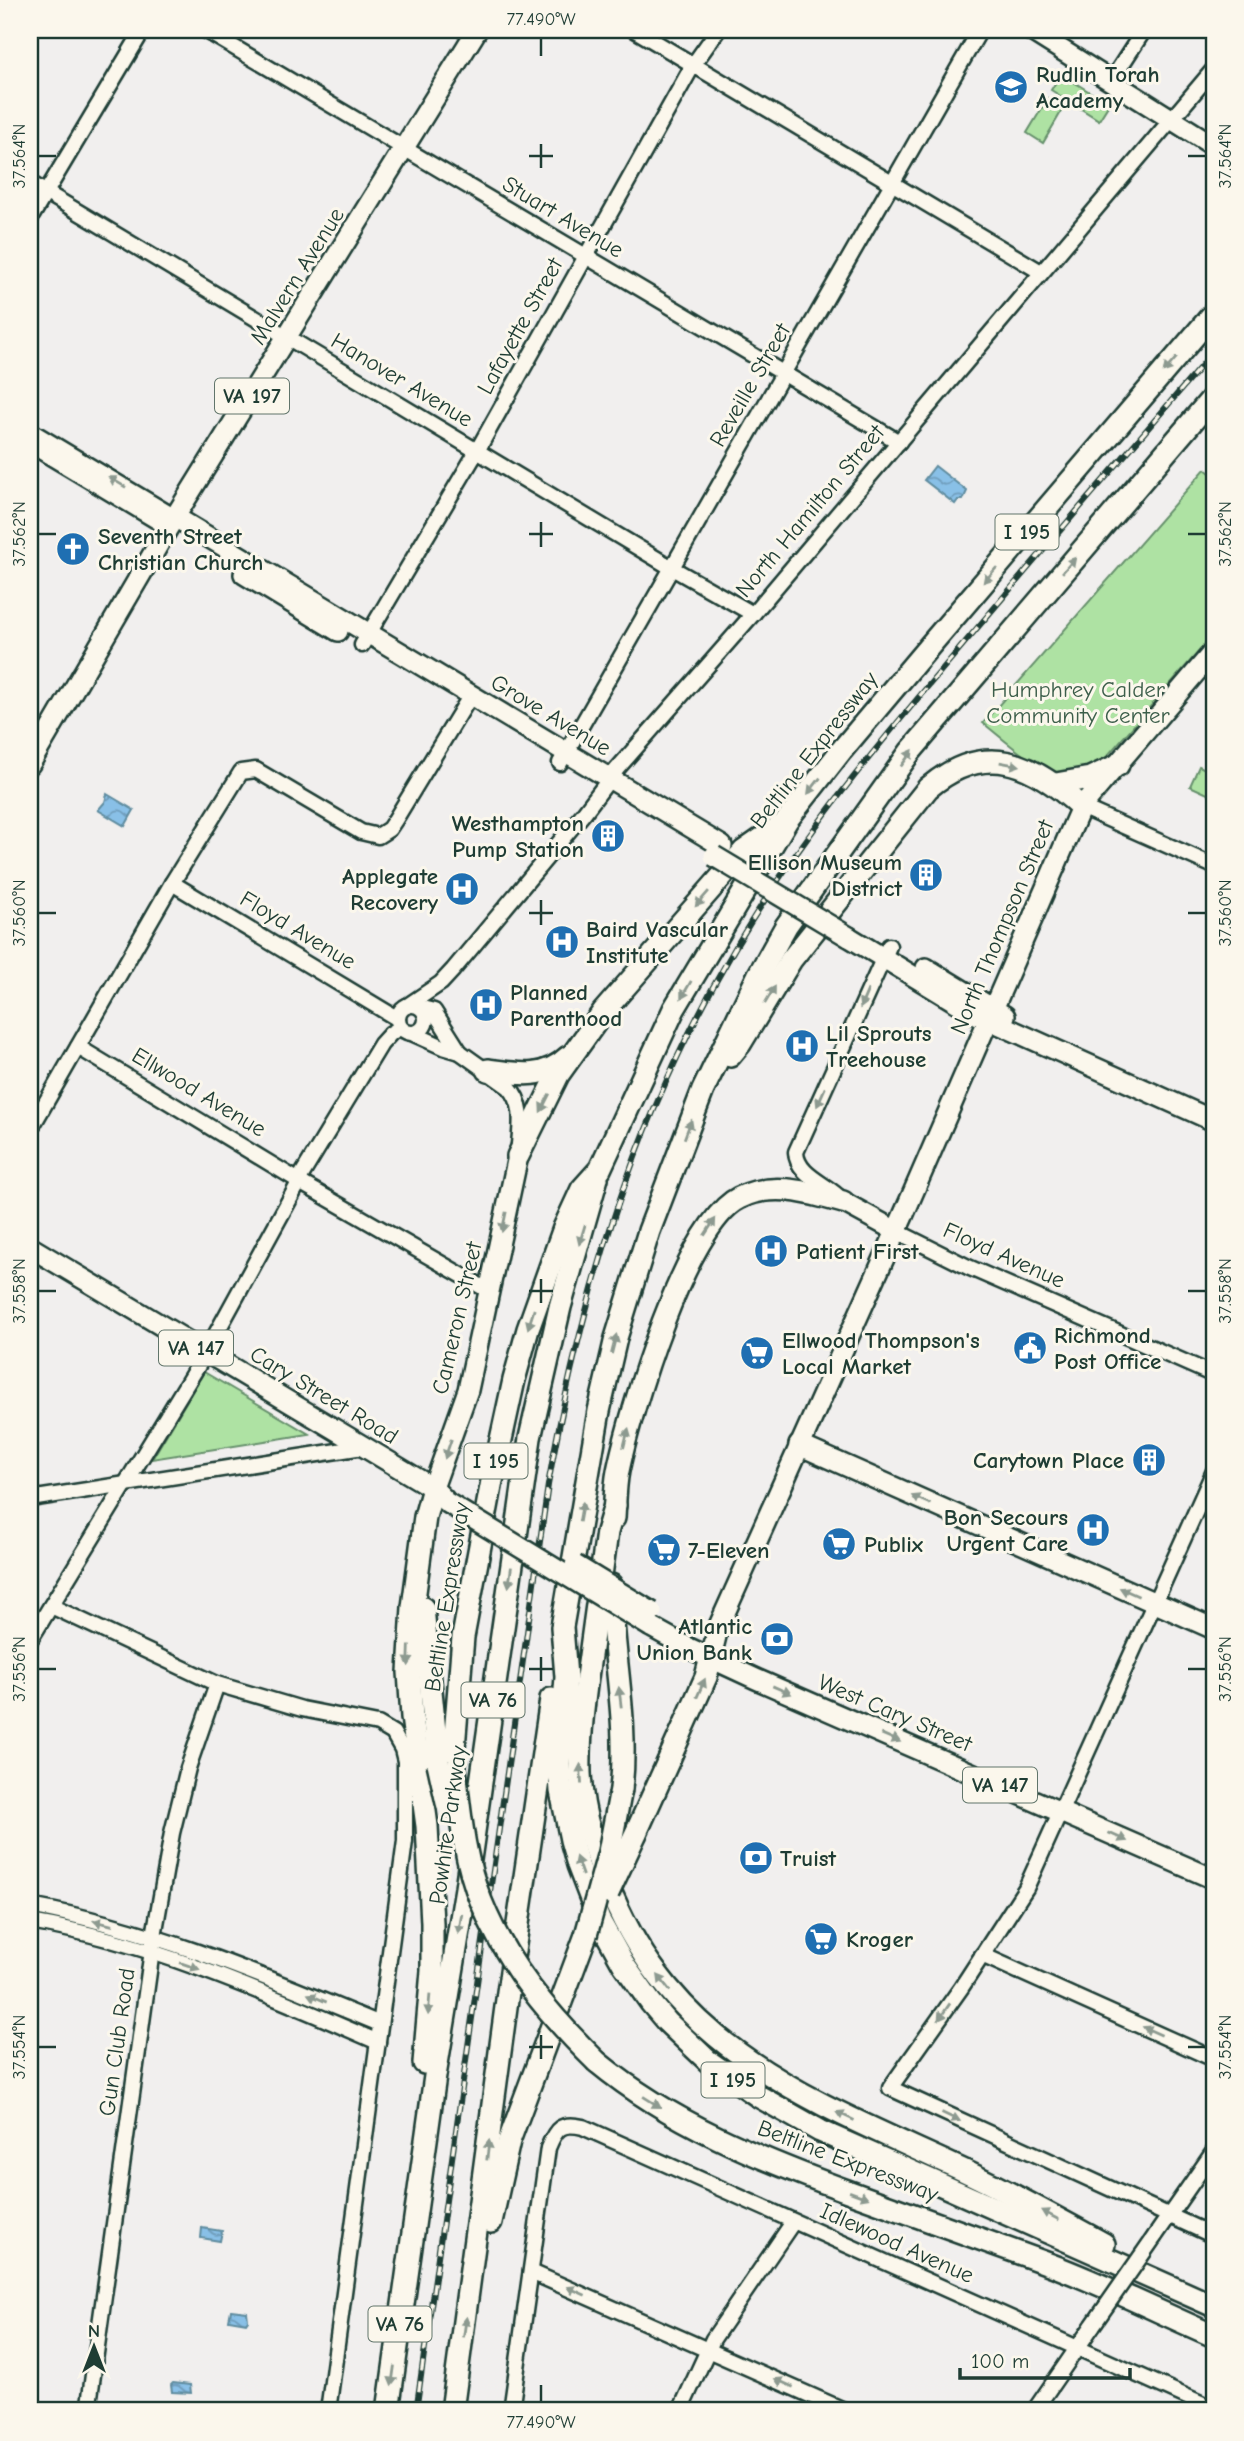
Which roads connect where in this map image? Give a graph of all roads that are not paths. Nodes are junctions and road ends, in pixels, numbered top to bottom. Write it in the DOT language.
graph roads {
  1 [pos="143,30"];
  2 [pos="205,30"];
  3 [pos="477,30"];
  4 [pos="635,30"];
  5 [pos="718,30"];
  6 [pos="979,30"];
  7 [pos="1030,30"];
  8 [pos="1144,30"];
  9 [pos="693,65"];
  10 [pos="1214,69"];
  11 [pos="1111,81"];
  12 [pos="1172,119"];
  13 [pos="1214,146"];
  14 [pos="404,149"];
  15 [pos="30,183"];
  16 [pos="892,183"];
  17 [pos="46,192"];
  18 [pos="30,219"];
  19 [pos="584,256"];
  20 [pos="1041,272"];
  21 [pos="1214,313"];
  22 [pos="288,338"];
  23 [pos="783,373"];
  24 [pos="1214,396"];
  25 [pos="30,430"];
  26 [pos="899,442"];
  27 [pos="30,445"];
  28 [pos="477,451"];
  29 [pos="172,523"];
  30 [pos="672,568"];
  31 [pos="753,614"];
  32 [pos="366,639"];
  33 [pos="1214,652"];
  34 [pos="467,700"];
  35 [pos="32,755"];
  36 [pos="563,758"];
  37 [pos="1118,765"];
  38 [pos="605,783"];
  39 [pos="1056,784"];
  40 [pos="1081,807"];
  41 [pos="787,820"];
  42 [pos="1214,866"];
  43 [pos="172,883"];
  44 [pos="886,952"];
  45 [pos="441,983"];
  46 [pos="407,1006"];
  47 [pos="428,1013"];
  48 [pos="991,1015"];
  49 [pos="404,1027"];
  50 [pos="78,1047"];
  51 [pos="574,1051"];
  52 [pos="460,1052"];
  53 [pos="488,1070"];
  54 [pos="703,1090"];
  55 [pos="1214,1121"];
  56 [pos="30,1130"];
  57 [pos="518,1156"];
  58 [pos="600,1169"];
  59 [pos="299,1181"];
  60 [pos="843,1202"];
  61 [pos="896,1231"];
  62 [pos="30,1247"];
  63 [pos="489,1291"];
  64 [pos="205,1354"];
  65 [pos="1214,1375"];
  66 [pos="799,1445"];
  67 [pos="363,1447"];
  68 [pos="1214,1471"];
  69 [pos="127,1484"];
  70 [pos="443,1493"];
  71 [pos="30,1499"];
  72 [pos="615,1505"];
  73 [pos="419,1564"];
  74 [pos="1155,1603"];
  75 [pos="51,1606"];
  76 [pos="562,1627"];
  77 [pos="1214,1629"];
  78 [pos="30,1640"];
  79 [pos="711,1657"];
  80 [pos="217,1684"];
  81 [pos="446,1766"];
  82 [pos="1061,1811"];
  83 [pos="1214,1879"];
  84 [pos="30,1906"];
  85 [pos="30,1922"];
  86 [pos="586,1935"];
  87 [pos="154,1936"];
  88 [pos="152,1952"];
  89 [pos="982,1955"];
  90 [pos="380,2024"];
  91 [pos="377,2042"];
  92 [pos="1214,2059"];
  93 [pos="1214,2151"];
  94 [pos="1169,2216"];
  95 [pos="793,2222"];
  96 [pos="412,2236"];
  97 [pos="1214,2236"];
  98 [pos="531,2272"];
  99 [pos="470,2291"];
  100 [pos="1194,2297"];
  101 [pos="1134,2301"];
  102 [pos="1214,2306"];
  103 [pos="1214,2336"];
  104 [pos="1214,2347"];
  105 [pos="1078,2348"];
  106 [pos="708,2349"];
  107 [pos="1214,2409"];
  108 [pos="88,2411"];
  109 [pos="328,2411"];
  110 [pos="388,2411"];
  111 [pos="452,2411"];
  112 [pos="511,2411"];
  113 [pos="680,2411"];
  114 [pos="846,2411"];
  115 [pos="1034,2411"];
  1 -- 17 [label="street"];
  2 -- 14 [label="street, Stuart Avenue"];
  3 -- 14 [label="main road, Malvern Avenue / VA 197"];
  4 -- 9 [label="street"];
  5 -- 9 [label="street, Lafayette Street"];
  6 -- 16 [label="street, Reveille Street"];
  7 -- 11 [label="main road"];
  8 -- 11 [label="street"];
  9 -- 16 [label="street"];
  9 -- 19 [label="street, Lafayette Street"];
  10 -- 12 [label="street, North Hamilton Street"];
  11 -- 12 [label="main road"];
  12 -- 13 [label="main road"];
  12 -- 20 [label="street, North Hamilton Street"];
  14 -- 19 [label="street, Stuart Avenue"];
  14 -- 22 [label="main road, Malvern Avenue / VA 197"];
  15 -- 17 [label="street, Hanover Avenue"];
  16 -- 20 [label="street"];
  16 -- 23 [label="street, Reveille Street"];
  17 -- 18 [label="street"];
  17 -- 22 [label="street, Hanover Avenue"];
  19 -- 23 [label="street, Stuart Avenue"];
  19 -- 28 [label="street, Lafayette Street"];
  20 -- 26 [label="street, North Hamilton Street"];
  21 -- 41 [label="highway, Beltline Expressway / I 195, one-way"];
  22 -- 28 [label="street, Hanover Avenue"];
  22 -- 29 [label="main road, Malvern Avenue / VA 197"];
  23 -- 26 [label="street, Stuart Avenue"];
  23 -- 30 [label="street, Reveille Street"];
  54 -- 24 [label="highway, Beltline Expressway / I 195, one-way"];
  29 -- 25 [label="street, Grove Avenue, one-way"];
  26 -- 31 [label="street, North Hamilton Street"];
  27 -- 29 [label="street, Grove Avenue"];
  28 -- 30 [label="street, Hanover Avenue"];
  28 -- 32 [label="street, Lafayette Street"];
  29 -- 32 [label="main road, Grove Avenue"];
  29 -- 35 [label="main road, Malvern Avenue / VA 197"];
  30 -- 31 [label="street, Hanover Avenue"];
  30 -- 36 [label="street, Reveille Street"];
  31 -- 38 [label="street, North Hamilton Street"];
  32 -- 34 [label="main road, Grove Avenue"];
  33 -- 37 [label="main road, North Thompson Street"];
  34 -- 36 [label="main road, Grove Avenue"];
  34 -- 43 [label="street"];
  36 -- 38 [label="main road, Grove Avenue"];
  37 -- 39 [label="highway"];
  37 -- 40 [label="main road, North Thompson Street"];
  38 -- 44 [label="main road, Grove Avenue"];
  38 -- 45 [label="street, North Hamilton Street"];
  39 -- 40 [label="highway"];
  54 -- 39 [label="highway, one-way"];
  40 -- 42 [label="street"];
  40 -- 48 [label="main road, North Thompson Street"];
  41 -- 51 [label="highway, one-way"];
  41 -- 58 [label="highway, Beltline Expressway / I 195, one-way"];
  43 -- 49 [label="street, Floyd Avenue"];
  43 -- 50 [label="street"];
  44 -- 48 [label="main road, Grove Avenue"];
  44 -- 60 [label="street, Floyd Avenue, one-way"];
  45 -- 46 [label="street, North Hamilton Street"];
  45 -- 47 [label="street, North Hamilton Street"];
  46 -- 47 [label="street"];
  46 -- 49 [label="street"];
  47 -- 49 [label="street"];
  47 -- 52 [label="street, Floyd Avenue"];
  48 -- 55 [label="main road, Grove Avenue"];
  48 -- 61 [label="main road, North Thompson Street"];
  49 -- 52 [label="street, Floyd Avenue"];
  49 -- 59 [label="street"];
  50 -- 56 [label="street"];
  50 -- 59 [label="street, Ellwood Avenue"];
  51 -- 53 [label="highway"];
  51 -- 57 [label="highway, one-way"];
  52 -- 53 [label="street, Floyd Avenue"];
  53 -- 57 [label="street, Floyd Avenue"];
  76 -- 54 [label="highway, Beltline Expressway / I 195, one-way"];
  57 -- 63 [label="main road, Cameron Street, one-way"];
  58 -- 81 [label="highway, Beltline Expressway / I 195, one-way"];
  58 -- 96 [label="highway, Powhite Parkway / VA 76, one-way"];
  59 -- 63 [label="street, Ellwood Avenue"];
  59 -- 64 [label="street"];
  60 -- 61 [label="main road, Floyd Avenue"];
  72 -- 60 [label="highway, one-way"];
  61 -- 65 [label="street, Floyd Avenue"];
  61 -- 66 [label="main road, North Thompson Street"];
  62 -- 64 [label="main road, Cary Street Road / VA 147"];
  63 -- 70 [label="main road, Cameron Street, one-way"];
  64 -- 67 [label="main road, Cary Street Road / VA 147"];
  64 -- 69 [label="street"];
  74 -- 66 [label="main road, one-way"];
  66 -- 79 [label="main road, North Thompson Street"];
  67 -- 69 [label="street"];
  67 -- 70 [label="main road, Cary Street Road / VA 147"];
  68 -- 74 [label="street"];
  69 -- 71 [label="street"];
  69 -- 75 [label="street"];
  70 -- 73 [label="highway"];
  70 -- 79 [label="main road, West Cary Street / VA 147, bridge"];
  86 -- 72 [label="highway, one-way, bridge"];
  100 -- 72 [label="highway, one-way"];
  73 -- 81 [label="highway"];
  73 -- 96 [label="highway, one-way"];
  74 -- 77 [label="main road"];
  74 -- 82 [label="street"];
  75 -- 78 [label="street"];
  75 -- 80 [label="street"];
  99 -- 76 [label="highway, VA 76, one-way"];
  100 -- 76 [label="highway, Beltline Expressway / I 195, one-way"];
  79 -- 82 [label="main road, West Cary Street / VA 147, one-way"];
  86 -- 79 [label="highway, one-way, bridge"];
  80 -- 87 [label="street, Gun Club Road"];
  80 -- 90 [label="street"];
  81 -- 101 [label="highway, Beltline Expressway / I 195, one-way, bridge"];
  82 -- 83 [label="main road, West Cary Street / VA 147, one-way"];
  82 -- 89 [label="street"];
  87 -- 84 [label="street, one-way"];
  85 -- 88 [label="street"];
  86 -- 99 [label="highway"];
  87 -- 88 [label="street, Gun Club Road"];
  90 -- 87 [label="street, one-way"];
  88 -- 91 [label="street, one-way"];
  88 -- 108 [label="street, Gun Club Road"];
  92 -- 89 [label="street, one-way"];
  89 -- 94 [label="street, one-way"];
  90 -- 91 [label="street"];
  91 -- 109 [label="street"];
  93 -- 94 [label="street"];
  94 -- 97 [label="street"];
  94 -- 105 [label="street, bridge"];
  95 -- 98 [label="street, Idlewood Avenue"];
  95 -- 105 [label="street, Idlewood Avenue"];
  95 -- 106 [label="street"];
  96 -- 110 [label="highway, Powhite Parkway / VA 76, one-way"];
  106 -- 98 [label="street, one-way"];
  98 -- 112 [label="street"];
  111 -- 99 [label="highway, VA 76, one-way"];
  100 -- 102 [label="highway, I 195"];
  101 -- 103 [label="highway, I 195"];
  101 -- 104 [label="highway"];
  105 -- 107 [label="street, Idlewood Avenue"];
  105 -- 115 [label="street"];
  106 -- 113 [label="street"];
  114 -- 106 [label="street, one-way"];
}
